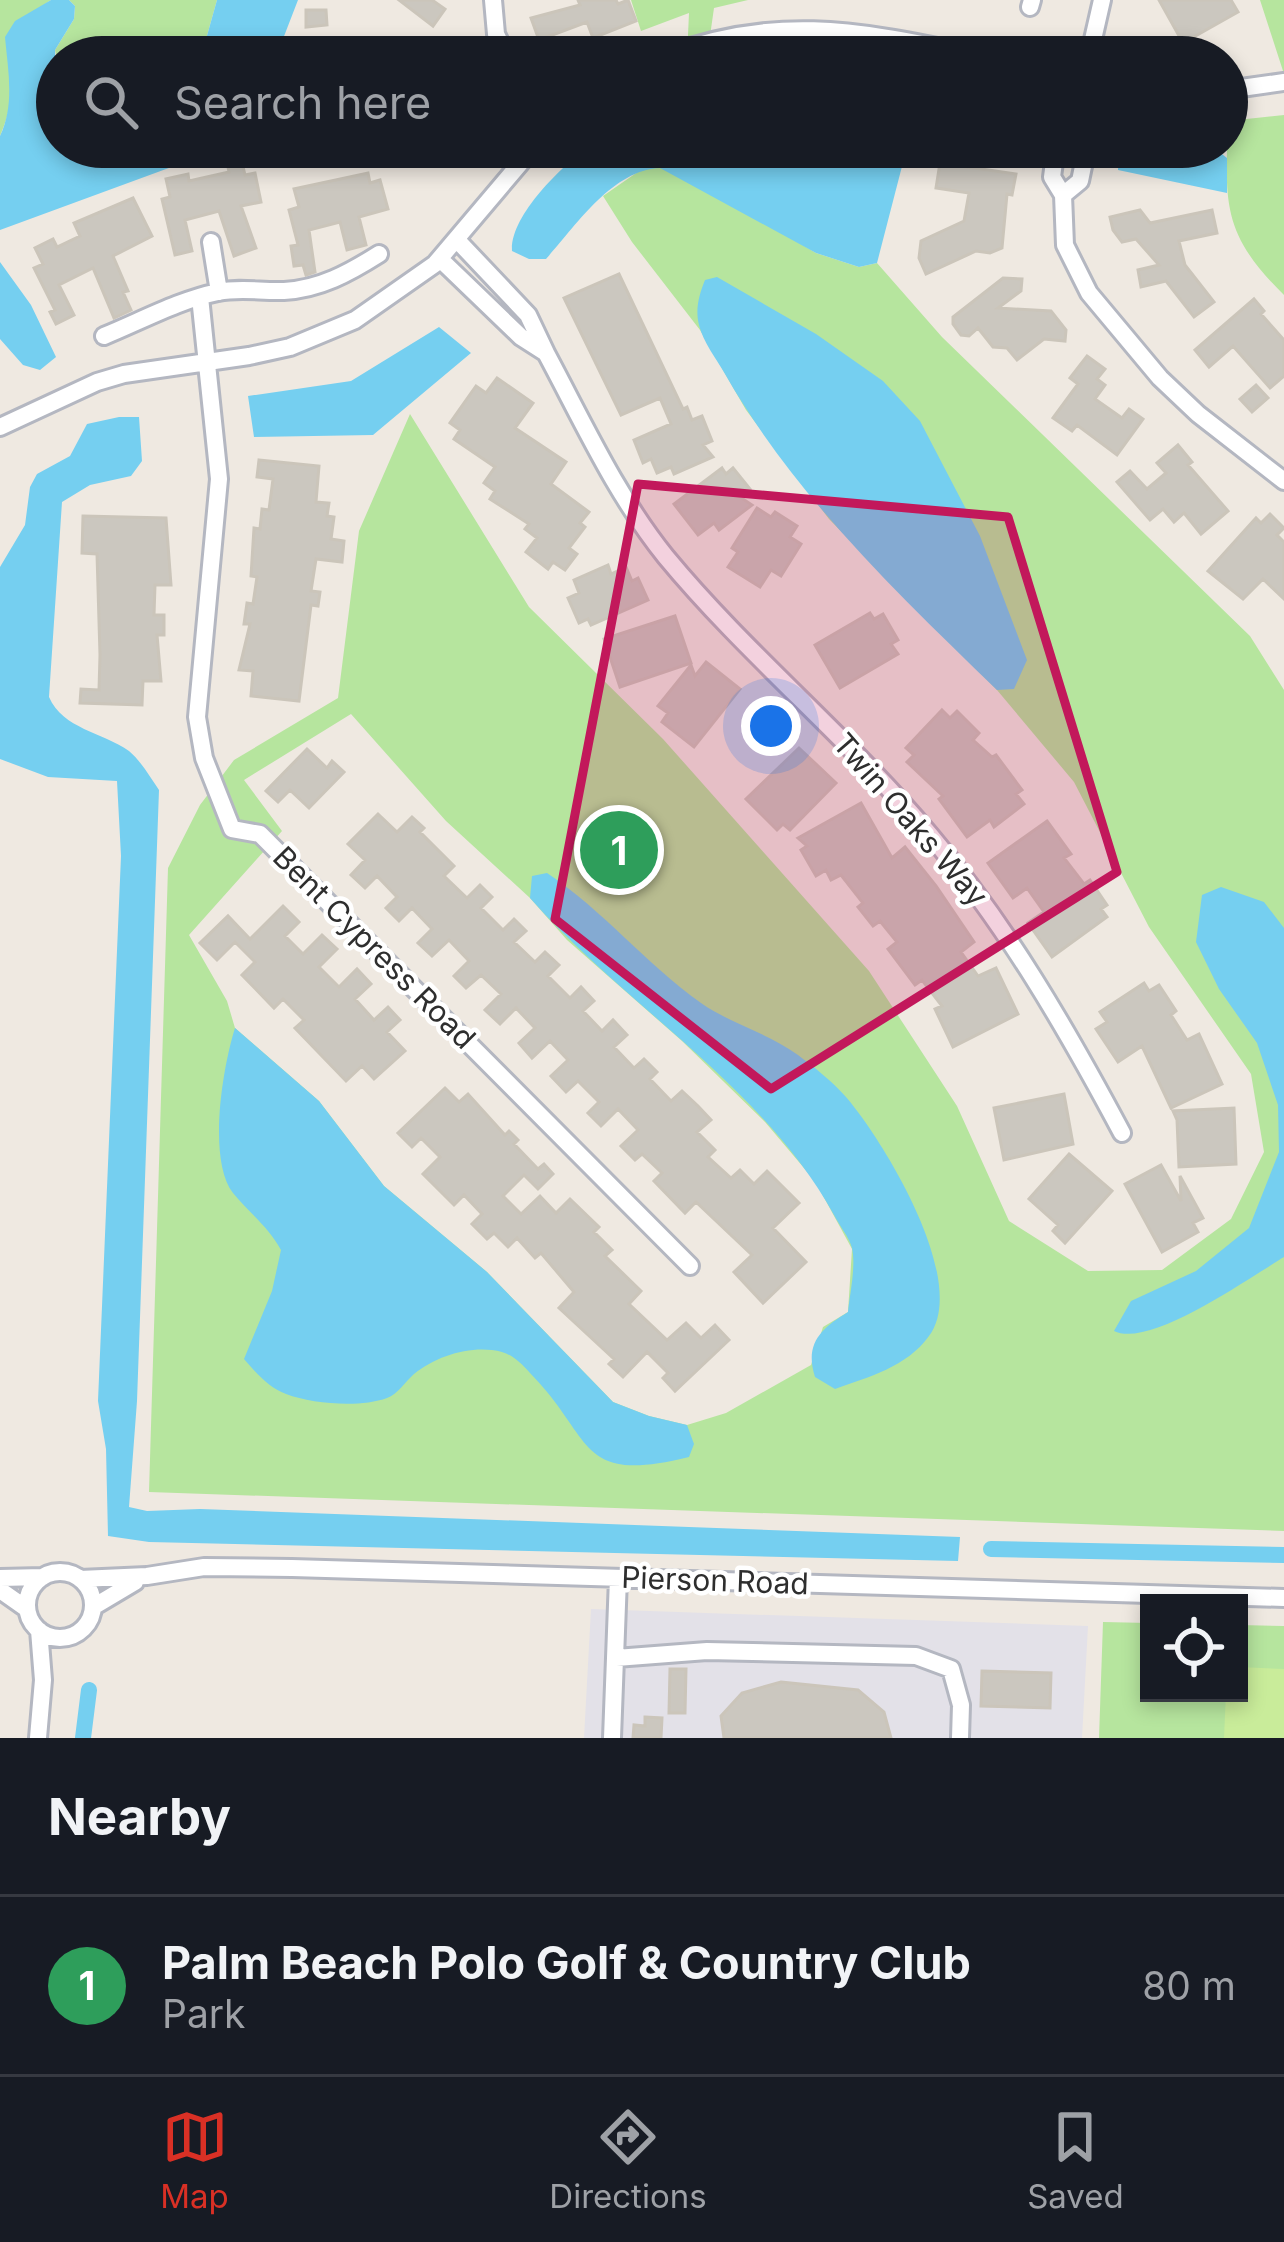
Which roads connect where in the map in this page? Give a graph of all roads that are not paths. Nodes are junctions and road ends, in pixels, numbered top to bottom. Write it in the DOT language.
graph roads {
  1 [pos="493,0"];
  2 [pos="1102,0"];
  3 [pos="497,36"];
  4 [pos="733,36"];
  5 [pos="881,36"];
  6 [pos="1093,36"];
  7 [pos="1284,82"];
  8 [pos="1248,87"];
  9 [pos="517,168"];
  10 [pos="1053,168"];
  11 [pos="1083,168"];
  12 [pos="1063,195"];
  13 [pos="458,241"];
  14 [pos="211,242"];
  15 [pos="379,254"];
  16 [pos="440,259"];
  17 [pos="210,294"];
  18 [pos="104,336"];
  19 [pos="545,353"];
  20 [pos="209,361"];
  21 [pos="0,427"];
  22 [pos="1284,481"];
  23 [pos="1122,1133"];
  24 [pos="691,1266"];
  25 [pos="147,1576"];
  26 [pos="43,1577"];
  27 [pos="0,1578"];
  28 [pos="619,1578"];
  29 [pos="80,1579"];
  30 [pos="0,1590"];
  31 [pos="1284,1598"];
  32 [pos="93,1607"];
  33 [pos="27,1610"];
  34 [pos="39,1630"];
  35 [pos="66,1638"];
  36 [pos="616,1658"];
  37 [pos="44,1681"];
  38 [pos="38,1738"];
  39 [pos="612,1738"];
  40 [pos="960,1738"];
  1 -- 3 [label="street"];
  2 -- 6 [label="street"];
  4 -- 5 [label="street"];
  7 -- 8 [label="street"];
  9 -- 13 [label="street"];
  10 -- 12 [label="street"];
  11 -- 12 [label="street"];
  12 -- 22 [label="street"];
  13 -- 16 [label="street"];
  13 -- 19 [label="street, Twin Oaks Way"];
  14 -- 17 [label="street"];
  15 -- 17 [label="street"];
  16 -- 19 [label="street, Twin Oaks Way"];
  16 -- 20 [label="street"];
  17 -- 18 [label="street"];
  17 -- 20 [label="street"];
  19 -- 23 [label="street, Twin Oaks Way"];
  20 -- 21 [label="street"];
  20 -- 24 [label="street, Bent Cypress Road"];
  25 -- 28 [label="street, Pierson Road"];
  25 -- 29 [label="street, Pierson Road"];
  25 -- 32 [label="street, Pierson Road"];
  26 -- 27 [label="street"];
  26 -- 29 [label="street"];
  26 -- 33 [label="street"];
  28 -- 31 [label="street, Pierson Road"];
  28 -- 36 [label="street"];
  29 -- 32 [label="street"];
  30 -- 33 [label="street"];
  32 -- 35 [label="street"];
  33 -- 34 [label="street"];
  34 -- 35 [label="street"];
  34 -- 37 [label="street"];
  35 -- 37 [label="street"];
  36 -- 39 [label="street"];
  36 -- 40 [label="street"];
  37 -- 38 [label="street"];
}
